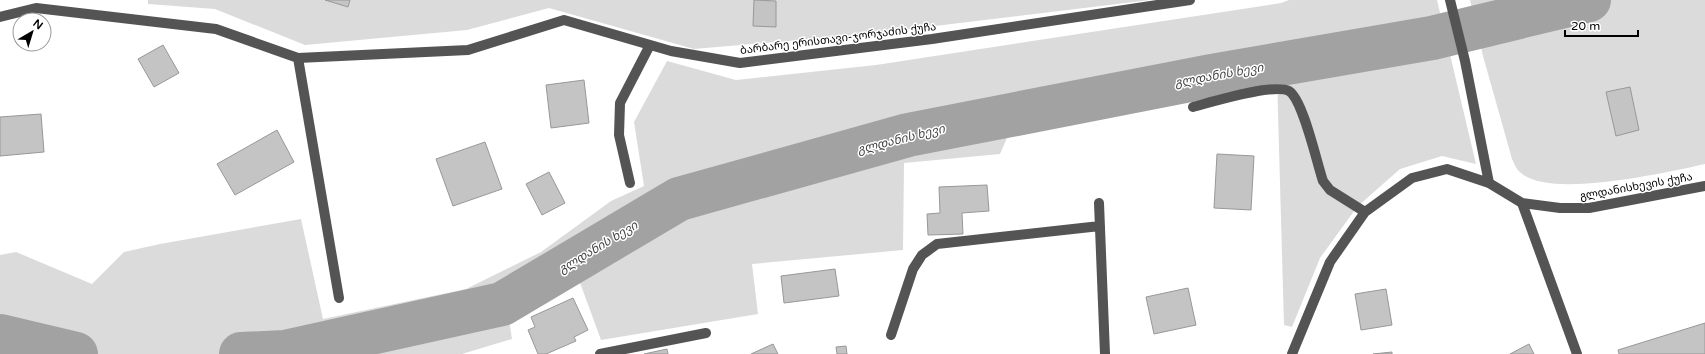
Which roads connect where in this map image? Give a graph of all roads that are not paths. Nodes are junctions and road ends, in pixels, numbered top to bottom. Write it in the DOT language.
graph roads {
  1 [pos="1190,0"];
  2 [pos="1450,0"];
  3 [pos="0,17"];
  4 [pos="650,45"];
  5 [pos="298,58"];
  6 [pos="1193,107"];
  7 [pos="630,183"];
  8 [pos="1489,183"];
  9 [pos="1705,186"];
  10 [pos="1099,203"];
  11 [pos="1522,203"];
  12 [pos="1365,212"];
  13 [pos="1100,226"];
  14 [pos="339,298"];
  15 [pos="706,333"];
  16 [pos="892,335"];
  17 [pos="1290,353"];
  18 [pos="600,354"];
  19 [pos="1105,354"];
  20 [pos="1577,354"];
  1 -- 4 [label="street, ბარბარე ერისთავი-ჯორჯაძის ქუჩა"];
  2 -- 8 [label="street"];
  3 -- 5 [label="street, ბარბარე ერისთავი-ჯორჯაძის ქუჩა"];
  4 -- 5 [label="street, ბარბარე ერისთავი-ჯორჯაძის ქუჩა"];
  4 -- 7 [label="street"];
  5 -- 14 [label="street"];
  6 -- 12 [label="street"];
  8 -- 11 [label="street"];
  8 -- 12 [label="street"];
  9 -- 11 [label="street, გლდანისხევის ქუჩა"];
  10 -- 13 [label="street"];
  11 -- 20 [label="street"];
  12 -- 17 [label="street"];
  13 -- 16 [label="street"];
  13 -- 19 [label="street"];
  15 -- 18 [label="street"];
}
